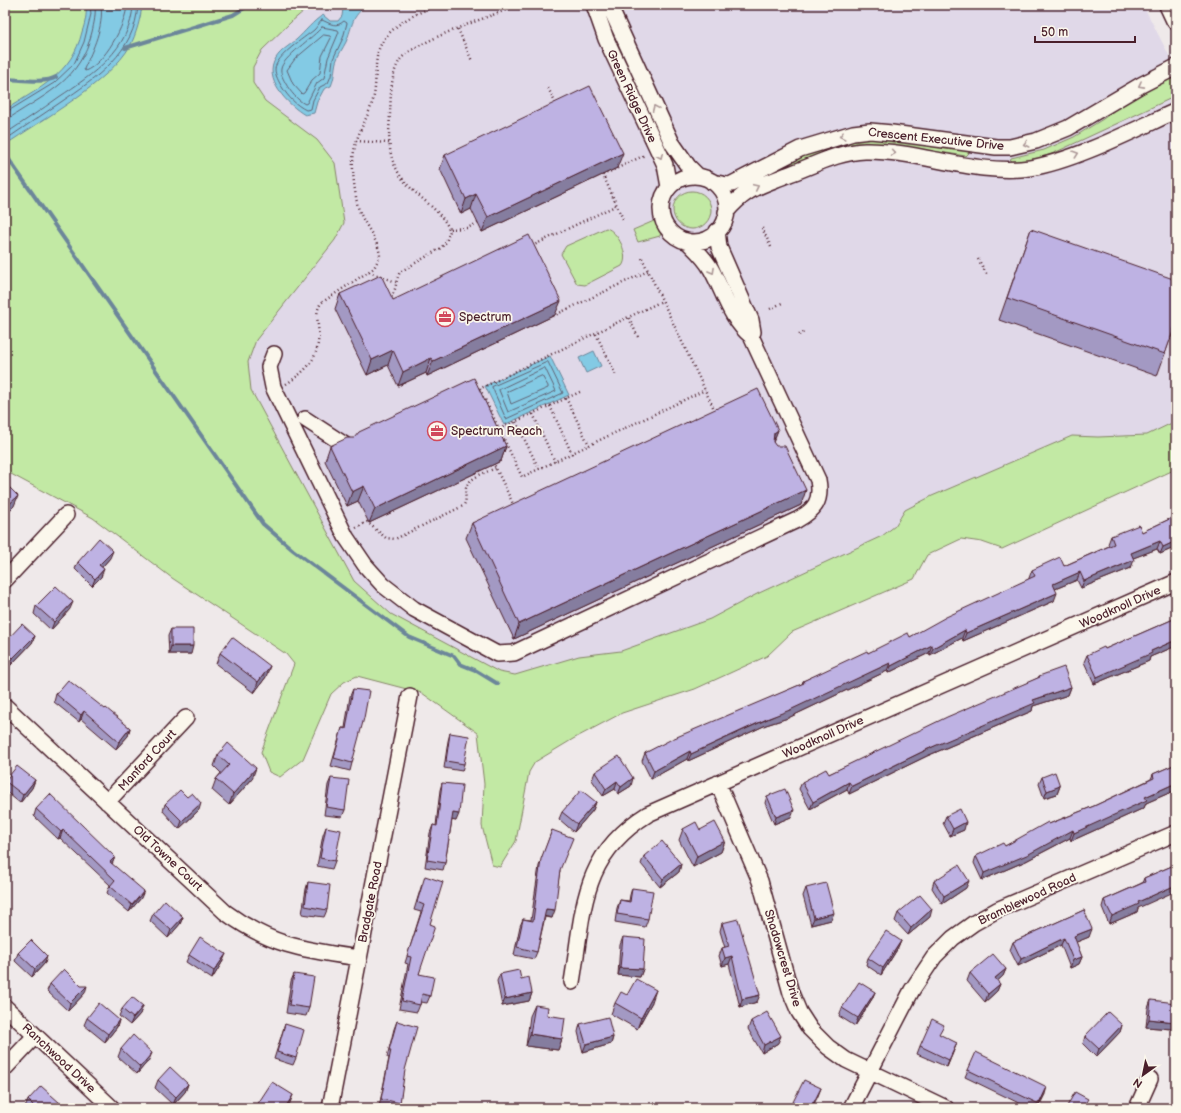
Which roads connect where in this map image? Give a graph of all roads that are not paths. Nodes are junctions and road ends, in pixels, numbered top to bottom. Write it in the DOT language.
graph roads {
  1 [pos="594,5"];
  2 [pos="609,5"];
  3 [pos="1169,5"];
  4 [pos="1176,20"];
  5 [pos="1176,68"];
  6 [pos="1176,111"];
  7 [pos="698,176"];
  8 [pos="712,182"];
  9 [pos="669,187"];
  10 [pos="726,212"];
  11 [pos="717,231"];
  12 [pos="687,241"];
  13 [pos="751,336"];
  14 [pos="274,354"];
  15 [pos="306,419"];
  16 [pos="345,445"];
  17 [pos="66,515"];
  18 [pos="5,580"];
  19 [pos="1176,582"];
  20 [pos="410,696"];
  21 [pos="5,706"];
  22 [pos="186,718"];
  23 [pos="718,783"];
  24 [pos="107,802"];
  25 [pos="1176,833"];
  26 [pos="359,958"];
  27 [pos="572,982"];
  28 [pos="5,1008"];
  29 [pos="35,1036"];
  30 [pos="5,1068"];
  31 [pos="870,1072"];
  32 [pos="1150,1079"];
  33 [pos="112,1108"];
  34 [pos="330,1108"];
  35 [pos="851,1108"];
  36 [pos="946,1108"];
  37 [pos="1137,1108"];
  1 -- 9 [label="street, Green Ridge Drive, one-way"];
  7 -- 2 [label="street, Green Ridge Drive, one-way"];
  3 -- 4 [label="main road"];
  5 -- 8 [label="street, Crescent Executive Drive, one-way"];
  10 -- 6 [label="street, Crescent Executive Drive, one-way"];
  7 -- 8 [label="street, Crescent Executive Drive"];
  7 -- 9 [label="street"];
  8 -- 10 [label="street"];
  9 -- 12 [label="street"];
  10 -- 11 [label="street, Crescent Executive Drive"];
  11 -- 12 [label="street"];
  11 -- 13 [label="street"];
  12 -- 13 [label="street, one-way"];
  13 -- 14 [label="street"];
  15 -- 16 [label="street"];
  17 -- 18 [label="street"];
  19 -- 23 [label="street, Woodknoll Drive"];
  20 -- 26 [label="street, Bradgate Road"];
  21 -- 24 [label="street, Old Towne Court"];
  22 -- 24 [label="street, Manford Court"];
  23 -- 27 [label="street, Woodknoll Drive"];
  23 -- 31 [label="street, Shadowcrest Drive"];
  24 -- 26 [label="street, Old Towne Court"];
  25 -- 31 [label="street, Bramblewood Road"];
  26 -- 34 [label="street, Bradgate Road"];
  28 -- 29 [label="street, Ranchwood Drive"];
  29 -- 30 [label="street"];
  29 -- 33 [label="street, Ranchwood Drive"];
  31 -- 35 [label="street, Bramblewood Road"];
  31 -- 36 [label="street, Shadowcrest Drive"];
  32 -- 37 [label="street"];
}
